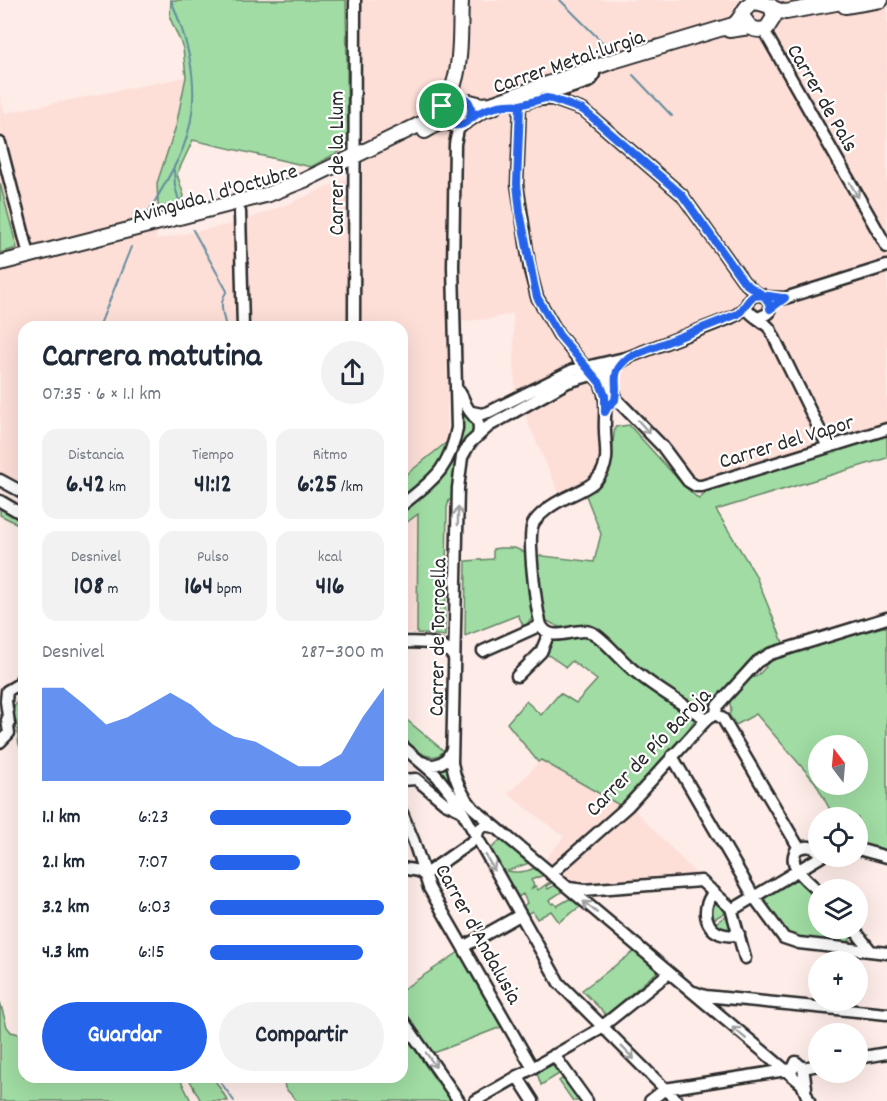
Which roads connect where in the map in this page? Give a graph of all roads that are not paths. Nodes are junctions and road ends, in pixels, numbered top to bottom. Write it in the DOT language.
graph roads {
  1 [pos="355,0"];
  2 [pos="461,0"];
  3 [pos="853,0"];
  4 [pos="881,0"];
  5 [pos="771,6"];
  6 [pos="745,12"];
  7 [pos="762,26"];
  8 [pos="458,74"];
  9 [pos="594,74"];
  10 [pos="546,98"];
  11 [pos="468,100"];
  12 [pos="445,102"];
  13 [pos="514,104"];
  14 [pos="457,122"];
  15 [pos="430,124"];
  16 [pos="0,143"];
  17 [pos="355,160"];
  18 [pos="239,208"];
  19 [pos="113,239"];
  20 [pos="887,247"];
  21 [pos="28,255"];
  22 [pos="0,263"];
  23 [pos="887,266"];
  24 [pos="0,271"];
  25 [pos="744,282"];
  26 [pos="764,296"];
  27 [pos="785,298"];
  28 [pos="757,310"];
  29 [pos="243,321"];
  30 [pos="354,321"];
  31 [pos="572,351"];
  32 [pos="622,361"];
  33 [pos="571,371"];
  34 [pos="593,371"];
  35 [pos="457,389"];
  36 [pos="616,398"];
  37 [pos="509,402"];
  38 [pos="472,412"];
  39 [pos="605,412"];
  40 [pos="509,414"];
  41 [pos="887,429"];
  42 [pos="478,435"];
  43 [pos="828,447"];
  44 [pos="0,480"];
  45 [pos="18,490"];
  46 [pos="0,495"];
  47 [pos="408,500"];
  48 [pos="0,501"];
  49 [pos="18,504"];
  50 [pos="18,512"];
  51 [pos="887,618"];
  52 [pos="545,629"];
  53 [pos="408,642"];
  54 [pos="483,651"];
  55 [pos="454,658"];
  56 [pos="517,676"];
  57 [pos="18,685"];
  58 [pos="3,704"];
  59 [pos="0,715"];
  60 [pos="712,716"];
  61 [pos="9,724"];
  62 [pos="0,742"];
  63 [pos="453,747"];
  64 [pos="408,751"];
  65 [pos="672,756"];
  66 [pos="419,760"];
  67 [pos="408,780"];
  68 [pos="462,811"];
  69 [pos="408,828"];
  70 [pos="497,828"];
  71 [pos="477,838"];
  72 [pos="808,846"];
  73 [pos="799,848"];
  74 [pos="868,852"];
  75 [pos="887,857"];
  76 [pos="808,864"];
  77 [pos="408,869"];
  78 [pos="798,870"];
  79 [pos="551,873"];
  80 [pos="424,875"];
  81 [pos="808,880"];
  82 [pos="568,888"];
  83 [pos="714,892"];
  84 [pos="754,897"];
  85 [pos="732,910"];
  86 [pos="520,915"];
  87 [pos="739,934"];
  88 [pos="855,939"];
  89 [pos="861,939"];
  90 [pos="463,947"];
  91 [pos="839,948"];
  92 [pos="851,949"];
  93 [pos="839,951"];
  94 [pos="871,951"];
  95 [pos="887,952"];
  96 [pos="745,958"];
  97 [pos="669,973"];
  98 [pos="685,987"];
  99 [pos="808,1003"];
  100 [pos="868,1010"];
  101 [pos="887,1014"];
  102 [pos="602,1026"];
  103 [pos="408,1028"];
  104 [pos="887,1053"];
  105 [pos="554,1055"];
  106 [pos="868,1056"];
  107 [pos="799,1065"];
  108 [pos="808,1065"];
  109 [pos="532,1067"];
  110 [pos="784,1070"];
  111 [pos="517,1076"];
  112 [pos="665,1089"];
  113 [pos="808,1099"];
  114 [pos="459,1101"];
  115 [pos="475,1101"];
  116 [pos="532,1101"];
  117 [pos="586,1101"];
  118 [pos="650,1101"];
  119 [pos="677,1101"];
  1 -- 17 [label="street, Carrer de la Llum"];
  2 -- 8 [label="main road"];
  3 -- 5 [label="main road"];
  4 -- 7 [label="main road, Carrer Metal·lurgia"];
  5 -- 6 [label="main road"];
  5 -- 7 [label="main road"];
  6 -- 7 [label="main road"];
  6 -- 11 [label="main road, Carrer Metal·lurgia"];
  7 -- 9 [label="main road, Carrer Metal·lurgia"];
  7 -- 20 [label="street, Carrer de Pals, one-way"];
  8 -- 11 [label="main road"];
  8 -- 12 [label="main road"];
  9 -- 10 [label="street"];
  9 -- 13 [label="main road, Carrer Metal·lurgia"];
  10 -- 13 [label="street"];
  10 -- 25 [label="street"];
  11 -- 12 [label="main road"];
  11 -- 14 [label="main road"];
  12 -- 14 [label="main road"];
  12 -- 15 [label="main road"];
  13 -- 14 [label="main road, Carrer Metal·lurgia"];
  13 -- 31 [label="street"];
  14 -- 15 [label="main road, Carrer Metal·lurgia"];
  14 -- 35 [label="street"];
  15 -- 17 [label="main road, Avinguda 1 d'Octubre"];
  16 -- 21 [label="street"];
  17 -- 18 [label="main road, Avinguda 1 d'Octubre"];
  17 -- 30 [label="street, Carrer de la Llum"];
  18 -- 19 [label="main road, Avinguda 1 d'Octubre"];
  18 -- 29 [label="street"];
  19 -- 21 [label="main road, Avinguda 1 d'Octubre"];
  19 -- 24 [label="main road, Avinguda 1 d'Octubre"];
  21 -- 22 [label="main road, Avinguda 1 d'Octubre"];
  23 -- 27 [label="street"];
  25 -- 26 [label="street"];
  25 -- 28 [label="street"];
  26 -- 27 [label="street"];
  26 -- 28 [label="street"];
  26 -- 28 [label="street"];
  27 -- 28 [label="street"];
  28 -- 32 [label="street"];
  28 -- 43 [label="street"];
  31 -- 33 [label="street"];
  31 -- 34 [label="street"];
  32 -- 34 [label="street"];
  32 -- 36 [label="street"];
  33 -- 34 [label="street"];
  33 -- 37 [label="street"];
  34 -- 36 [label="street"];
  34 -- 39 [label="street"];
  34 -- 40 [label="street"];
  35 -- 38 [label="street"];
  35 -- 47 [label="street"];
  36 -- 39 [label="street"];
  36 -- 43 [label="street, Carrer del Vapor, one-way"];
  37 -- 38 [label="street"];
  37 -- 40 [label="street"];
  38 -- 42 [label="street"];
  39 -- 52 [label="street"];
  40 -- 42 [label="street"];
  41 -- 43 [label="street, Carrer del Vapor"];
  55 -- 42 [label="street, Carrer de Torroella, one-way"];
  44 -- 45 [label="street"];
  46 -- 49 [label="street"];
  48 -- 50 [label="street"];
  51 -- 60 [label="street, Carrer de Pío Baroja"];
  52 -- 54 [label="street"];
  52 -- 56 [label="street"];
  52 -- 60 [label="street"];
  53 -- 55 [label="street"];
  55 -- 63 [label="street, Carrer de Torroella"];
  57 -- 58 [label="street"];
  58 -- 61 [label="street"];
  59 -- 61 [label="street"];
  60 -- 65 [label="street, Carrer de Pío Baroja"];
  60 -- 73 [label="street"];
  61 -- 62 [label="street"];
  63 -- 66 [label="street"];
  63 -- 70 [label="street, Carrer de Torroella"];
  64 -- 66 [label="street"];
  65 -- 79 [label="street, Carrer de Pío Baroja"];
  65 -- 84 [label="street"];
  66 -- 68 [label="street"];
  67 -- 68 [label="street"];
  68 -- 71 [label="street"];
  69 -- 80 [label="street, Carrer d'Andalusia"];
  70 -- 71 [label="street"];
  70 -- 79 [label="street, Carrer de Torroella"];
  71 -- 80 [label="street"];
  71 -- 86 [label="street, one-way"];
  72 -- 73 [label="street"];
  73 -- 78 [label="street"];
  74 -- 75 [label="street"];
  76 -- 78 [label="street"];
  77 -- 80 [label="street"];
  78 -- 81 [label="street"];
  78 -- 84 [label="street"];
  79 -- 82 [label="street, Carrer de Torroella"];
  80 -- 90 [label="street, Carrer d'Andalusia"];
  82 -- 83 [label="street"];
  97 -- 82 [label="street, Carrer de Torroella, one-way"];
  83 -- 85 [label="street"];
  83 -- 87 [label="street"];
  84 -- 85 [label="street"];
  84 -- 91 [label="street"];
  85 -- 87 [label="street"];
  86 -- 90 [label="street"];
  86 -- 102 [label="street"];
  87 -- 96 [label="street"];
  88 -- 92 [label="street"];
  89 -- 94 [label="street"];
  90 -- 109 [label="street, Carrer d'Andalusia"];
  91 -- 92 [label="street"];
  91 -- 93 [label="street"];
  92 -- 94 [label="street"];
  94 -- 95 [label="street"];
  97 -- 98 [label="street, Carrer de Torroella"];
  97 -- 102 [label="street"];
  98 -- 99 [label="street"];
  110 -- 98 [label="street, Carrer de Torroella, one-way"];
  100 -- 101 [label="street"];
  102 -- 105 [label="street"];
  102 -- 112 [label="street, one-way"];
  103 -- 114 [label="street, one-way"];
  104 -- 106 [label="street"];
  105 -- 109 [label="street"];
  105 -- 117 [label="street"];
  107 -- 108 [label="street"];
  107 -- 110 [label="street"];
  107 -- 113 [label="street, Carrer de Torroella"];
  109 -- 111 [label="street"];
  110 -- 112 [label="street"];
  110 -- 113 [label="street, Carrer de Torroella"];
  111 -- 115 [label="street"];
  111 -- 116 [label="street"];
  112 -- 118 [label="street"];
  112 -- 119 [label="street"];
}
